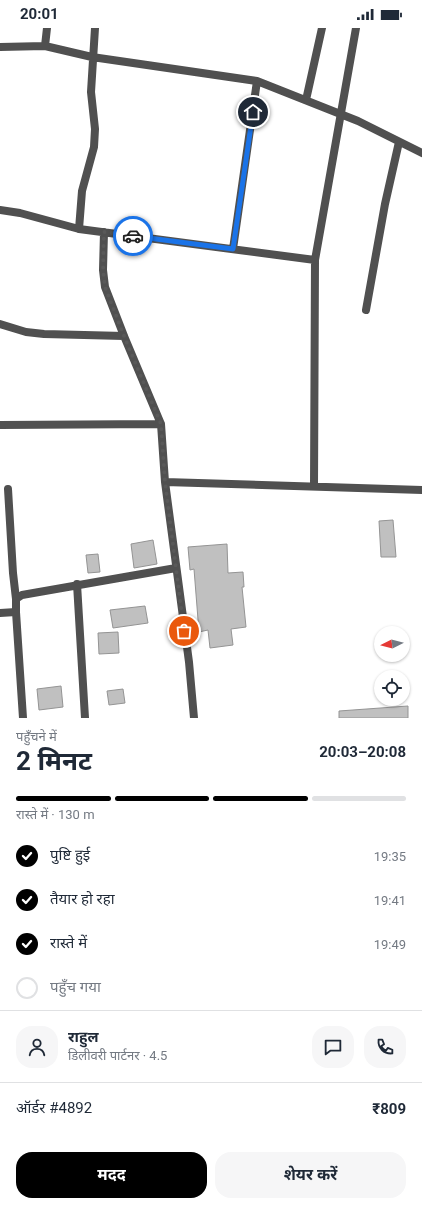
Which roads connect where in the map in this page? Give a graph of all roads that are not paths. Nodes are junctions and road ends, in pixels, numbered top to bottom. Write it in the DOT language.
graph roads {
  1 [pos="47,28"];
  2 [pos="95,28"];
  3 [pos="322,28"];
  4 [pos="356,28"];
  5 [pos="45,46"];
  6 [pos="0,47"];
  7 [pos="92,57"];
  8 [pos="257,81"];
  9 [pos="306,100"];
  10 [pos="341,114"];
  11 [pos="399,142"];
  12 [pos="422,153"];
  13 [pos="0,210"];
  14 [pos="79,229"];
  15 [pos="104,232"];
  16 [pos="233,249"];
  17 [pos="314,260"];
  18 [pos="366,310"];
  19 [pos="0,324"];
  20 [pos="124,336"];
  21 [pos="161,424"];
  22 [pos="0,425"];
  23 [pos="165,482"];
  24 [pos="314,486"];
  25 [pos="8,490"];
  26 [pos="422,490"];
  27 [pos="176,568"];
  28 [pos="77,584"];
  29 [pos="16,599"];
  30 [pos="16,612"];
  31 [pos="0,613"];
  32 [pos="23,718"];
  33 [pos="85,718"];
  34 [pos="194,718"];
  1 -- 5 [label="street"];
  2 -- 7 [label="street"];
  3 -- 9 [label="street"];
  4 -- 10 [label="street"];
  5 -- 6 [label="street"];
  5 -- 7 [label="street"];
  7 -- 8 [label="street"];
  7 -- 14 [label="street"];
  8 -- 9 [label="street"];
  8 -- 16 [label="street"];
  9 -- 10 [label="street"];
  10 -- 11 [label="street"];
  10 -- 17 [label="street"];
  11 -- 12 [label="street"];
  11 -- 18 [label="street"];
  13 -- 14 [label="street"];
  14 -- 15 [label="street"];
  15 -- 16 [label="street"];
  15 -- 20 [label="street"];
  16 -- 17 [label="street"];
  17 -- 24 [label="street"];
  19 -- 20 [label="street"];
  20 -- 21 [label="street"];
  21 -- 22 [label="street"];
  21 -- 23 [label="street"];
  23 -- 24 [label="street"];
  23 -- 27 [label="street"];
  24 -- 26 [label="street"];
  25 -- 29 [label="street"];
  27 -- 28 [label="street"];
  27 -- 34 [label="street"];
  28 -- 29 [label="street"];
  28 -- 33 [label="street"];
  29 -- 30 [label="street"];
  30 -- 31 [label="street"];
  30 -- 32 [label="street"];
}
